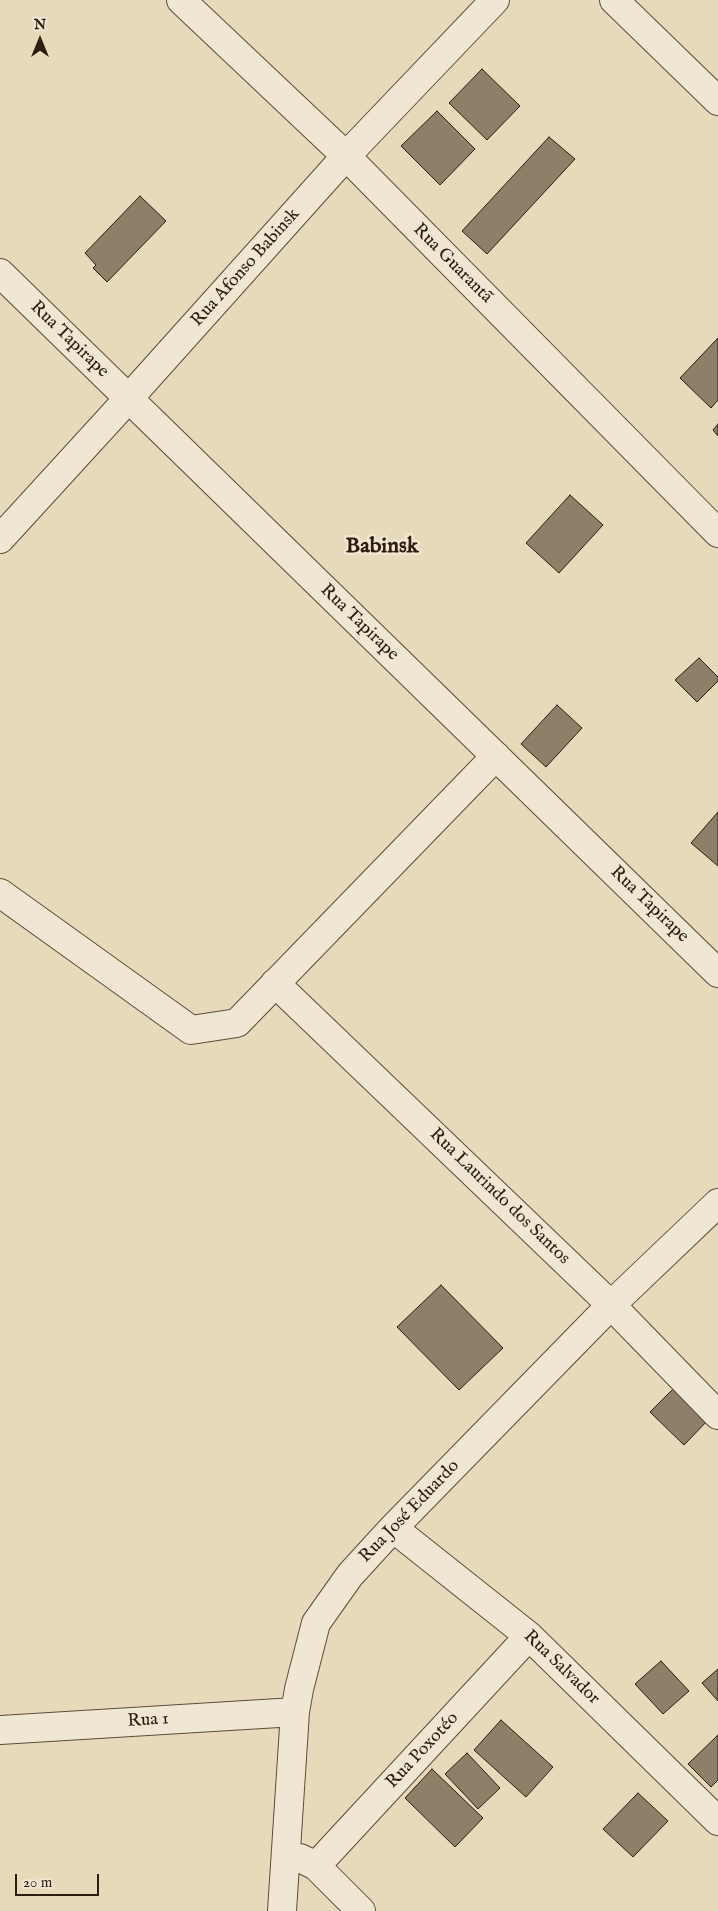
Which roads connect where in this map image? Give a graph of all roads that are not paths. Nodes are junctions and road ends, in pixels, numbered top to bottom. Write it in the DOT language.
graph roads {
  1 [pos="181,0"];
  2 [pos="495,0"];
  3 [pos="614,0"];
  4 [pos="718,101"];
  5 [pos="346,156"];
  6 [pos="0,273"];
  7 [pos="130,398"];
  8 [pos="718,533"];
  9 [pos="0,539"];
  10 [pos="496,756"];
  11 [pos="0,893"];
  12 [pos="718,973"];
  13 [pos="275,983"];
  14 [pos="718,1204"];
  15 [pos="611,1305"];
  16 [pos="718,1415"];
  17 [pos="393,1528"];
  18 [pos="529,1636"];
  19 [pos="295,1712"];
  20 [pos="0,1730"];
  21 [pos="718,1821"];
  22 [pos="285,1850"];
  23 [pos="316,1866"];
  24 [pos="282,1911"];
  25 [pos="361,1911"];
  1 -- 5 [label="street, Rua Guarantã"];
  2 -- 5 [label="street, Rua Afonso Babinsk"];
  3 -- 4 [label="street"];
  5 -- 7 [label="street, Rua Afonso Babinsk"];
  5 -- 8 [label="street, Rua Guarantã"];
  6 -- 7 [label="street, Rua Tapirape"];
  7 -- 9 [label="street, Rua Afonso Babinsk"];
  7 -- 10 [label="street, Rua Tapirape"];
  10 -- 12 [label="street, Rua Tapirape"];
  10 -- 13 [label="street"];
  11 -- 13 [label="street"];
  13 -- 15 [label="street, Rua Laurindo dos Santos"];
  14 -- 15 [label="street, Rua José Eduardo"];
  15 -- 16 [label="street, Rua Laurindo dos Santos"];
  15 -- 17 [label="street, Rua José Eduardo"];
  17 -- 18 [label="street, Rua Salvador"];
  17 -- 19 [label="street, Rua José Eduardo"];
  18 -- 21 [label="street, Rua Salvador"];
  18 -- 23 [label="street, Rua Poxotéo"];
  19 -- 20 [label="street, Rua 1"];
  19 -- 22 [label="street, Rua José Eduardo"];
  22 -- 23 [label="street"];
  22 -- 24 [label="street, Rua José Eduardo"];
  23 -- 25 [label="street"];
}
